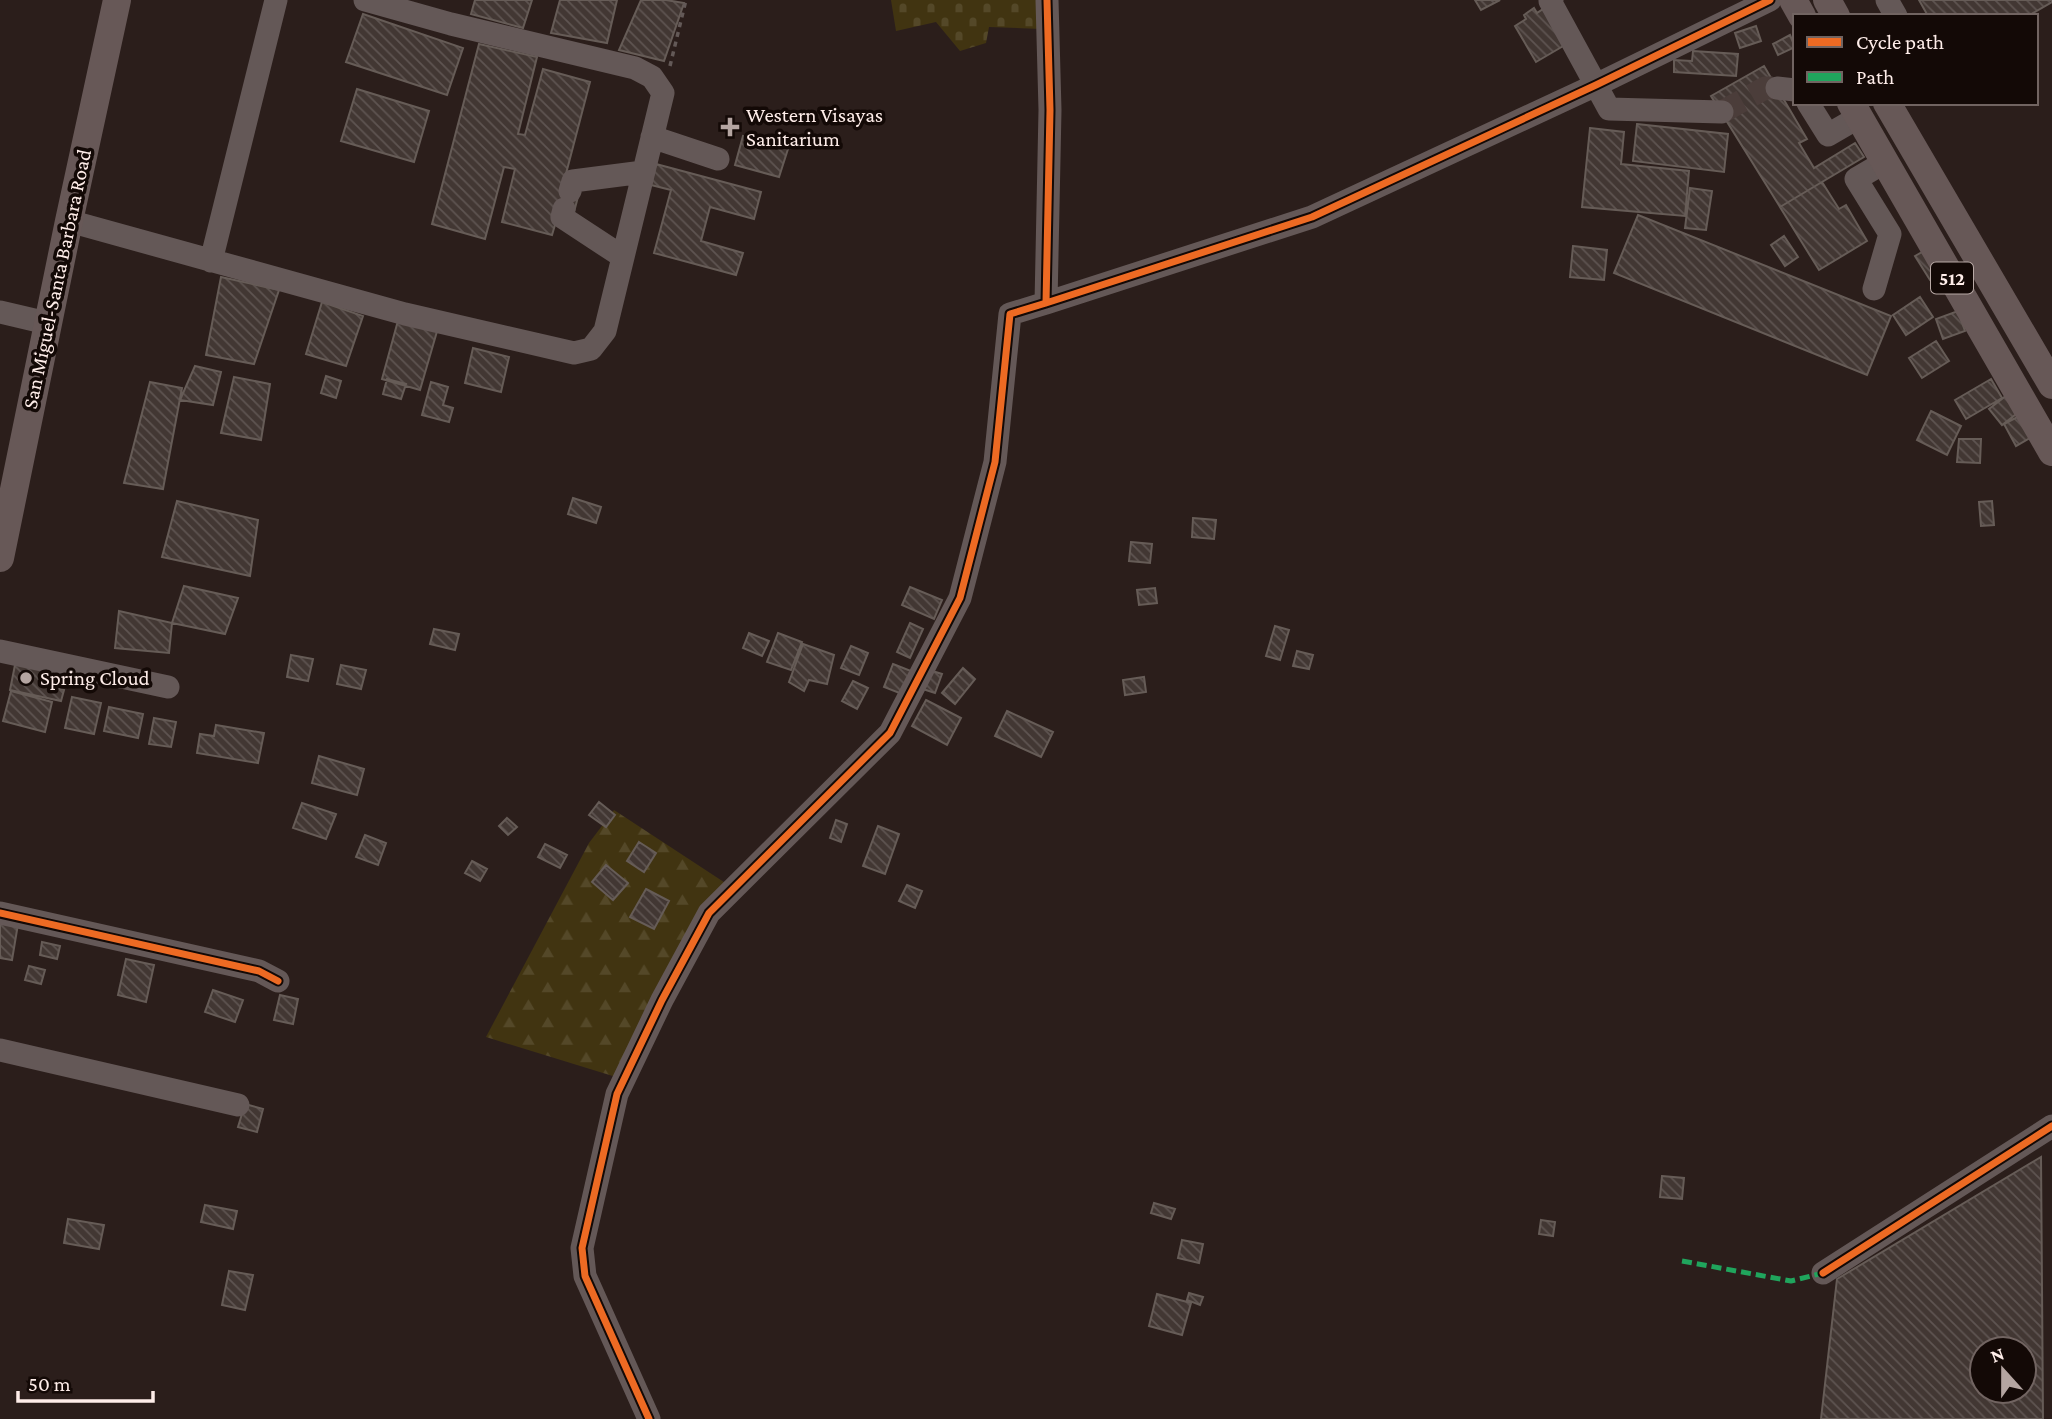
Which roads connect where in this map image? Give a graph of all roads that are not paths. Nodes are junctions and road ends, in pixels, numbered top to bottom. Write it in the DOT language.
graph roads {
  1 [pos="117,0"];
  2 [pos="276,0"];
  3 [pos="365,0"];
  4 [pos="1047,0"];
  5 [pos="1552,0"];
  6 [pos="1770,0"];
  7 [pos="1596,85"];
  8 [pos="1809,105"];
  9 [pos="1891,105"];
  10 [pos="1855,110"];
  11 [pos="1721,112"];
  12 [pos="652,138"];
  13 [pos="718,159"];
  14 [pos="1885,162"];
  15 [pos="643,172"];
  16 [pos="69,221"];
  17 [pos="623,257"];
  18 [pos="211,261"];
  19 [pos="1874,289"];
  20 [pos="1046,303"];
  21 [pos="0,312"];
  22 [pos="47,323"];
  23 [pos="2052,385"];
  24 [pos="2052,452"];
  25 [pos="0,558"];
  26 [pos="0,652"];
  27 [pos="168,687"];
  28 [pos="0,913"];
  29 [pos="278,981"];
  30 [pos="0,1050"];
  31 [pos="238,1105"];
  32 [pos="2052,1126"];
  33 [pos="1823,1273"];
  34 [pos="649,1419"];
  1 -- 16 [label="main road, San Miguel-Santa Barbara Road"];
  2 -- 18 [label="street"];
  3 -- 12 [label="street"];
  4 -- 20 [label="street"];
  5 -- 7 [label="street"];
  6 -- 7 [label="street"];
  7 -- 11 [label="street"];
  7 -- 20 [label="street"];
  8 -- 10 [label="street"];
  9 -- 23 [label="main road, 512"];
  10 -- 14 [label="main road, 512"];
  12 -- 13 [label="street"];
  12 -- 15 [label="street"];
  14 -- 19 [label="street"];
  14 -- 24 [label="main road, 512"];
  15 -- 17 [label="street"];
  15 -- 17 [label="street"];
  16 -- 18 [label="street"];
  16 -- 22 [label="main road, San Miguel-Santa Barbara Road"];
  17 -- 18 [label="street"];
  20 -- 34 [label="street"];
  21 -- 22 [label="street"];
  22 -- 25 [label="main road, San Miguel-Santa Barbara Road"];
  26 -- 27 [label="street"];
  28 -- 29 [label="street"];
  30 -- 31 [label="street"];
  32 -- 33 [label="street"];
}
